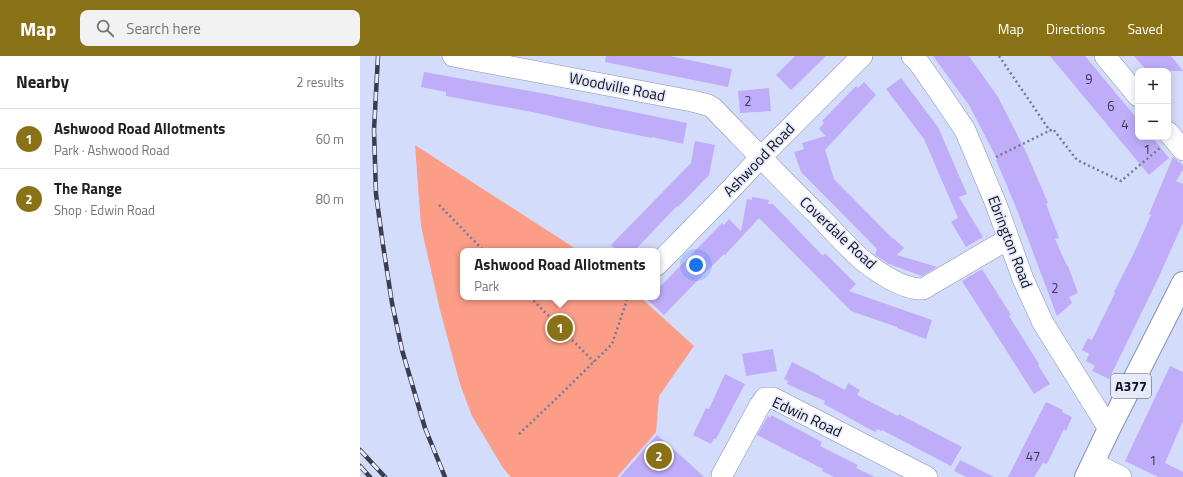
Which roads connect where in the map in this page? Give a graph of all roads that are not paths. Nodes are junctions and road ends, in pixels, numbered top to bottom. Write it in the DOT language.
graph roads {
  1 [pos="453,56"];
  2 [pos="862,56"];
  3 [pos="912,56"];
  4 [pos="1105,56"];
  5 [pos="1135,92"];
  6 [pos="760,158"];
  7 [pos="1008,239"];
  8 [pos="660,262"];
  9 [pos="1183,283"];
  10 [pos="1178,305"];
  11 [pos="1109,430"];
  12 [pos="1090,470"];
  13 [pos="722,475"];
  14 [pos="927,477"];
  15 [pos="1121,477"];
  1 -- 6 [label="street, Woodville Road"];
  2 -- 6 [label="street, Ashwood Road"];
  3 -- 7 [label="street, Ebrington Road"];
  4 -- 5 [label="street"];
  6 -- 7 [label="street, Coverdale Road"];
  6 -- 8 [label="street, Ashwood Road"];
  7 -- 11 [label="street, Ebrington Road"];
  9 -- 10 [label="highway, A377"];
  10 -- 11 [label="highway, A377"];
  11 -- 12 [label="highway, A377"];
  12 -- 15 [label="street"];
  13 -- 14 [label="street, Edwin Road"];
}
